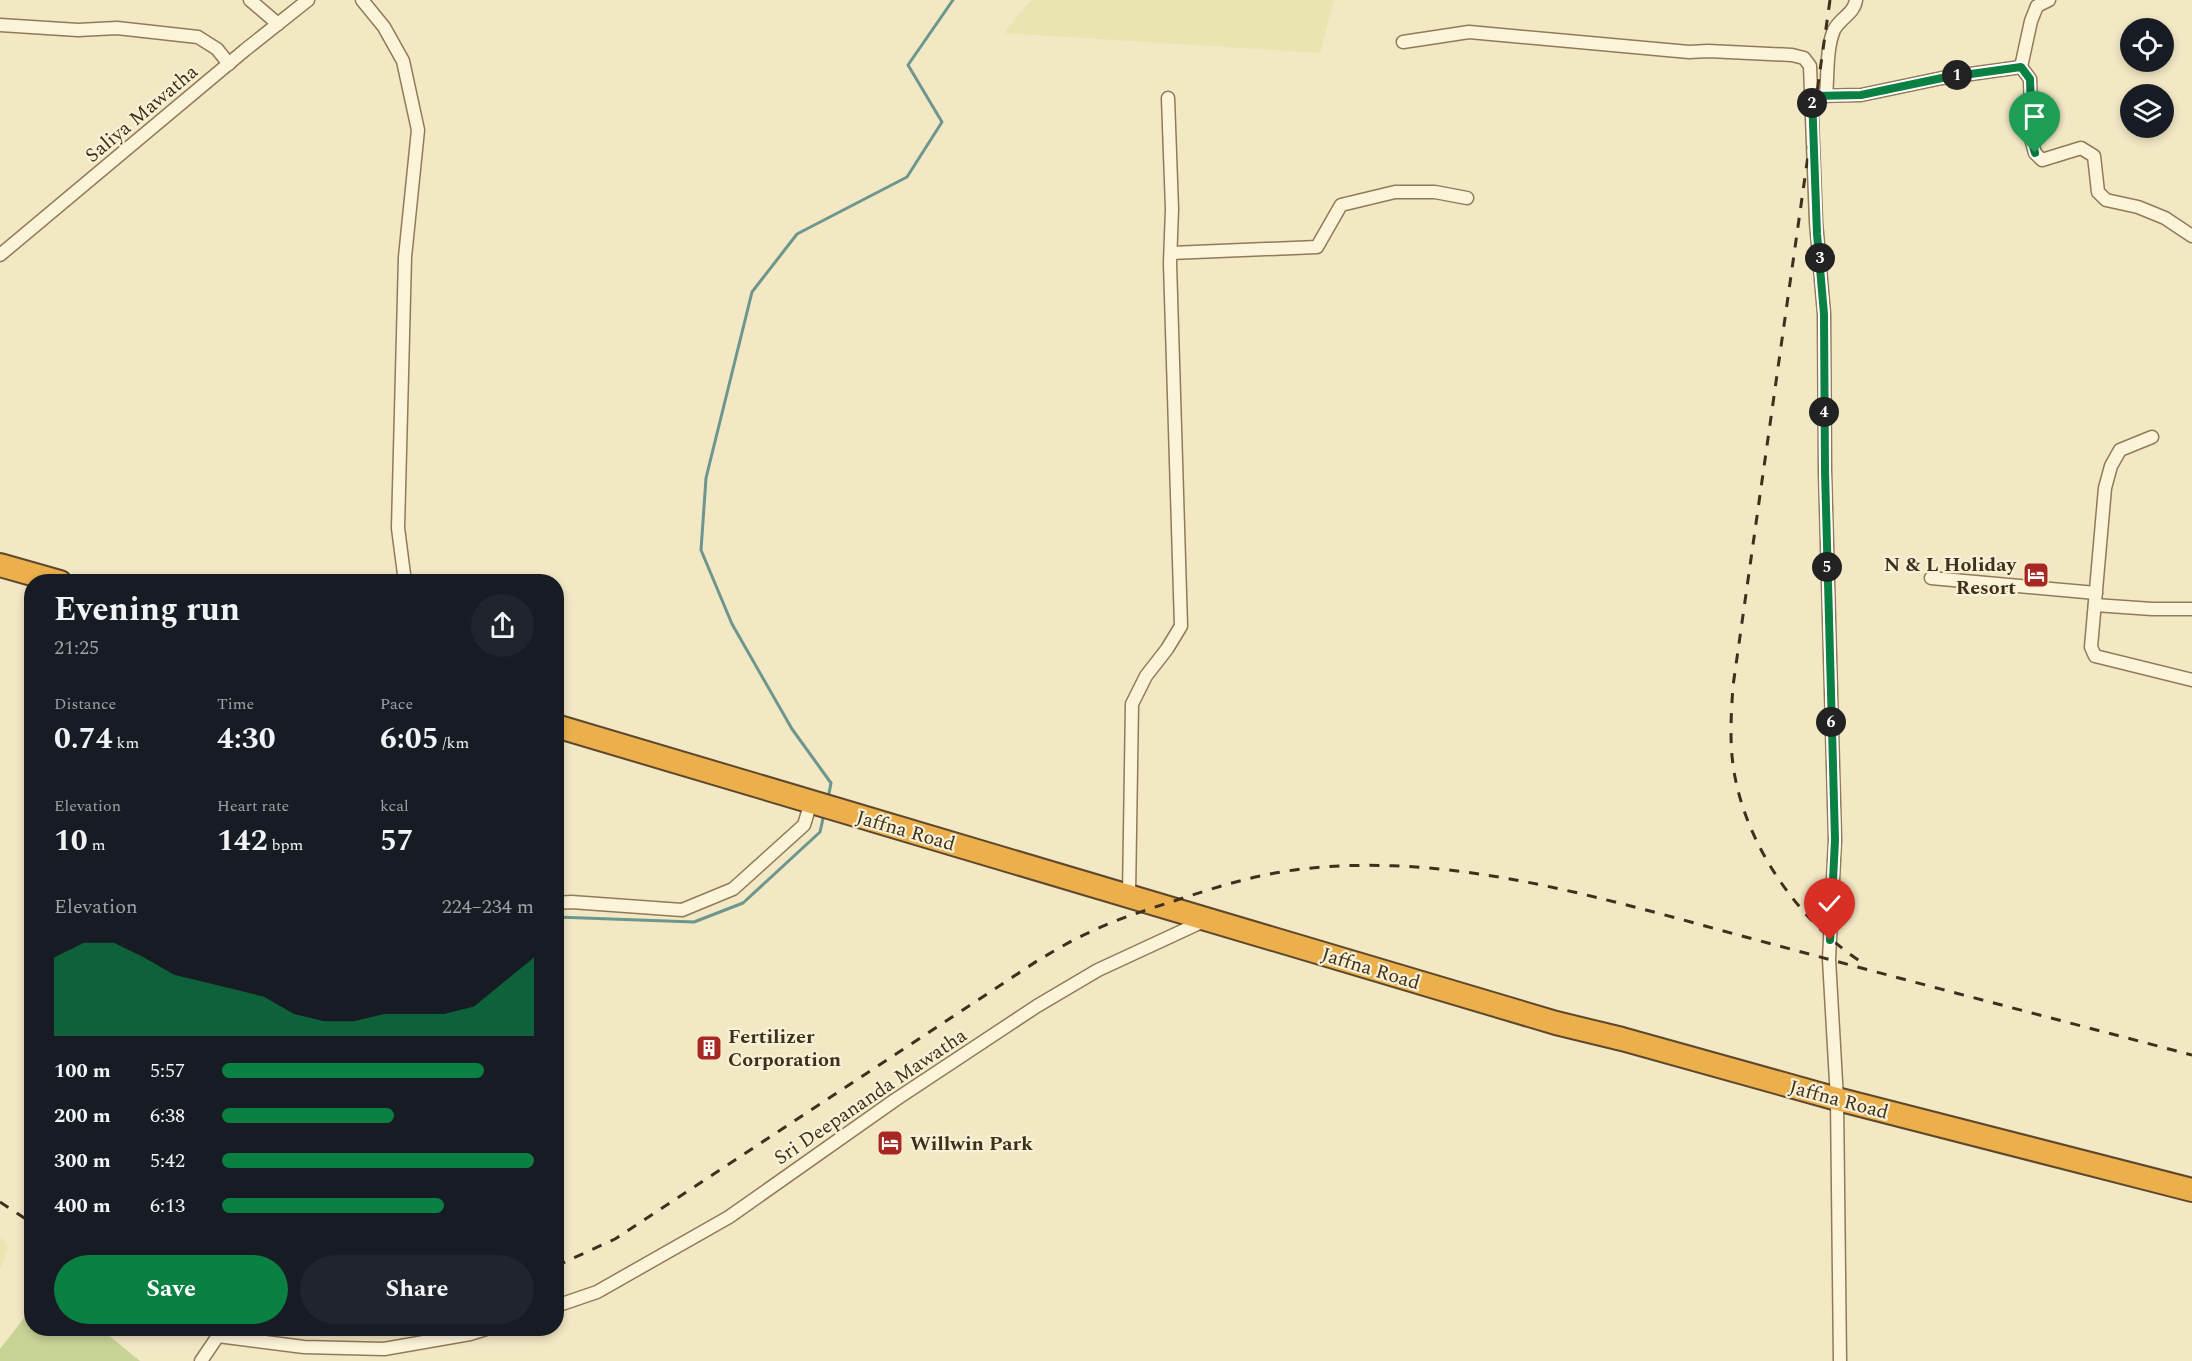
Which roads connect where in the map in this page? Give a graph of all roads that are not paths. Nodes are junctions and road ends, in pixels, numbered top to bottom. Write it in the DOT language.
graph roads {
  1 [pos="250,0"];
  2 [pos="308,0"];
  3 [pos="362,0"];
  4 [pos="1856,0"];
  5 [pos="2049,0"];
  6 [pos="278,24"];
  7 [pos="0,25"];
  8 [pos="1403,42"];
  9 [pos="229,64"];
  10 [pos="2021,67"];
  11 [pos="1812,96"];
  12 [pos="1826,96"];
  13 [pos="1168,98"];
  14 [pos="1467,198"];
  15 [pos="2192,236"];
  16 [pos="1171,253"];
  17 [pos="0,255"];
  18 [pos="2152,437"];
  19 [pos="0,565"];
  20 [pos="30,574"];
  21 [pos="404,574"];
  22 [pos="1931,578"];
  23 [pos="2095,599"];
  24 [pos="2192,609"];
  25 [pos="2192,680"];
  26 [pos="564,728"];
  27 [pos="822,805"];
  28 [pos="1129,895"];
  29 [pos="564,903"];
  30 [pos="1207,919"];
  31 [pos="1837,1099"];
  32 [pos="2192,1190"];
  33 [pos="564,1303"];
  34 [pos="218,1336"];
  35 [pos="243,1336"];
  36 [pos="459,1336"];
  37 [pos="201,1361"];
  38 [pos="1840,1361"];
  1 -- 6 [label="street"];
  2 -- 6 [label="street, Saliya Mawatha"];
  3 -- 21 [label="street"];
  4 -- 12 [label="street"];
  5 -- 10 [label="street"];
  6 -- 9 [label="street, Saliya Mawatha"];
  7 -- 9 [label="street"];
  8 -- 11 [label="street"];
  9 -- 17 [label="street, Saliya Mawatha"];
  10 -- 12 [label="street"];
  10 -- 15 [label="street"];
  11 -- 12 [label="street"];
  11 -- 31 [label="street"];
  13 -- 16 [label="street"];
  14 -- 16 [label="street"];
  16 -- 28 [label="street"];
  18 -- 23 [label="street"];
  19 -- 20 [label="highway"];
  22 -- 23 [label="street"];
  23 -- 24 [label="street"];
  23 -- 25 [label="street"];
  26 -- 27 [label="highway, Jaffna Road"];
  27 -- 28 [label="highway, Jaffna Road"];
  27 -- 29 [label="street"];
  28 -- 30 [label="highway, Jaffna Road"];
  30 -- 31 [label="highway, Jaffna Road"];
  30 -- 33 [label="street, Sri Deepananda Mawatha"];
  31 -- 32 [label="highway, Jaffna Road"];
  31 -- 38 [label="street"];
  34 -- 37 [label="street"];
  35 -- 36 [label="street"];
}
